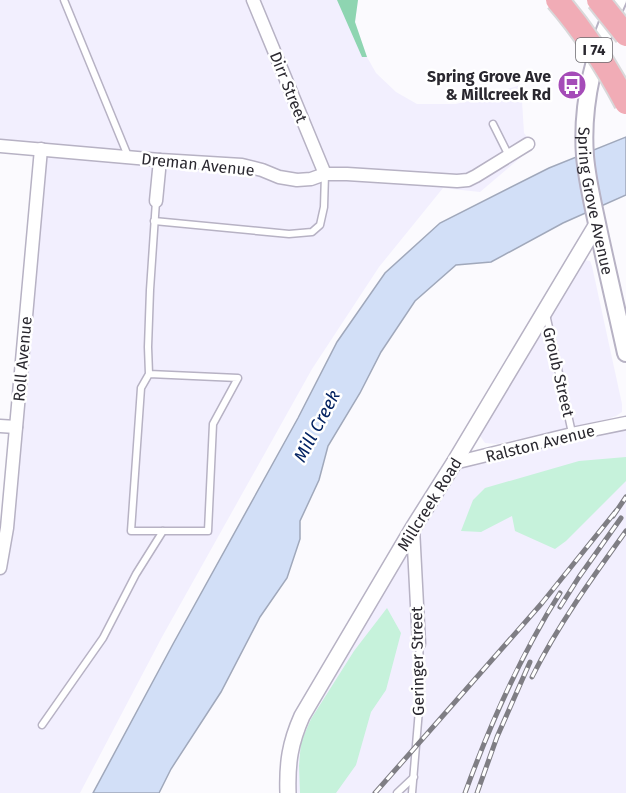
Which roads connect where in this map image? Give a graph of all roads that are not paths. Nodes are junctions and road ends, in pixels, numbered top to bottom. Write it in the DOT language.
graph roads {
  1 [pos="64,0"];
  2 [pos="253,0"];
  3 [pos="557,0"];
  4 [pos="609,4"];
  5 [pos="626,35"];
  6 [pos="626,103"];
  7 [pos="493,124"];
  8 [pos="528,144"];
  9 [pos="0,146"];
  10 [pos="41,149"];
  11 [pos="128,157"];
  12 [pos="509,157"];
  13 [pos="160,160"];
  14 [pos="325,174"];
  15 [pos="156,201"];
  16 [pos="154,221"];
  17 [pos="597,224"];
  18 [pos="545,310"];
  19 [pos="626,353"];
  20 [pos="149,374"];
  21 [pos="626,423"];
  22 [pos="0,426"];
  23 [pos="16,427"];
  24 [pos="572,434"];
  25 [pos="454,463"];
  26 [pos="413,528"];
  27 [pos="163,531"];
  28 [pos="0,568"];
  29 [pos="419,644"];
  30 [pos="42,725"];
  31 [pos="414,776"];
  32 [pos="288,793"];
  33 [pos="397,793"];
  34 [pos="412,793"];
  1 -- 11 [label="lane"];
  2 -- 14 [label="street, Dirr Street"];
  3 -- 6 [label="highway, I 74, bridge"];
  4 -- 5 [label="highway, I 74, bridge"];
  4 -- 17 [label="main road, Spring Grove Avenue"];
  7 -- 12 [label="lane"];
  8 -- 12 [label="street, Dreman Avenue"];
  9 -- 10 [label="street, Dreman Avenue"];
  10 -- 11 [label="street, Dreman Avenue"];
  10 -- 23 [label="street, Roll Avenue"];
  11 -- 13 [label="street, Dreman Avenue"];
  12 -- 14 [label="street, Dreman Avenue"];
  13 -- 14 [label="street, Dreman Avenue"];
  13 -- 15 [label="street"];
  14 -- 16 [label="lane"];
  15 -- 16 [label="lane"];
  16 -- 20 [label="lane"];
  17 -- 18 [label="street, Millcreek Road"];
  17 -- 19 [label="main road, Spring Grove Avenue"];
  18 -- 24 [label="lane, Groub Street"];
  18 -- 25 [label="street, Millcreek Road"];
  20 -- 27 [label="lane"];
  20 -- 27 [label="lane"];
  21 -- 24 [label="street, Ralston Avenue"];
  22 -- 23 [label="street"];
  23 -- 28 [label="street, Roll Avenue"];
  24 -- 25 [label="street, Ralston Avenue"];
  25 -- 26 [label="street, Millcreek Road"];
  26 -- 29 [label="street, Geringer Street"];
  26 -- 32 [label="street, Millcreek Road"];
  27 -- 30 [label="lane"];
  29 -- 31 [label="lane, Geringer Street"];
  31 -- 33 [label="lane"];
  31 -- 34 [label="lane, Geringer Street"];
}
